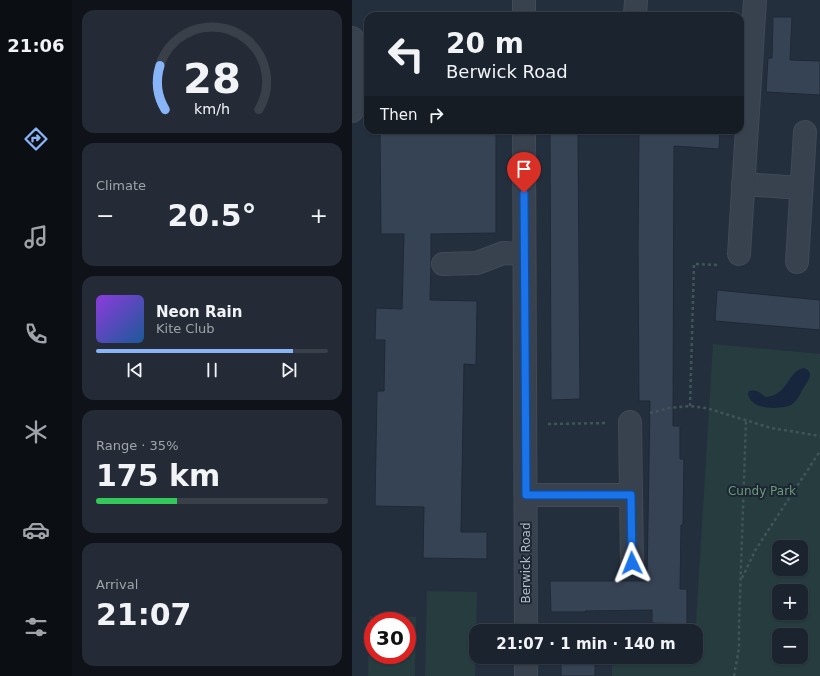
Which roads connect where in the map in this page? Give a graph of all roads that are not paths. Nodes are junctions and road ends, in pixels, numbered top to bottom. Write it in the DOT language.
graph roads {
  1 [pos="524,0"];
  2 [pos="636,0"];
  3 [pos="755,0"];
  4 [pos="524,12"];
  5 [pos="635,12"];
  6 [pos="352,38"];
  7 [pos="352,99"];
  8 [pos="352,111"];
  9 [pos="805,132"];
  10 [pos="524,134"];
  11 [pos="743,184"];
  12 [pos="801,188"];
  13 [pos="524,254"];
  14 [pos="739,254"];
  15 [pos="797,262"];
  16 [pos="443,264"];
  17 [pos="630,422"];
  18 [pos="526,495"];
  19 [pos="631,495"];
  20 [pos="632,563"];
  21 [pos="526,624"];
  22 [pos="526,664"];
  23 [pos="526,676"];
  1 -- 4 [label="street"];
  2 -- 5 [label="street"];
  3 -- 11 [label="street"];
  6 -- 7 [label="street"];
  7 -- 8 [label="street"];
  9 -- 12 [label="street"];
  10 -- 13 [label="street, Berwick Road"];
  11 -- 12 [label="street"];
  11 -- 14 [label="street"];
  12 -- 15 [label="street"];
  13 -- 16 [label="street"];
  13 -- 18 [label="street, Berwick Road"];
  17 -- 19 [label="street"];
  18 -- 19 [label="street"];
  18 -- 21 [label="street, Berwick Road"];
  19 -- 20 [label="street"];
  22 -- 23 [label="street"];
}
